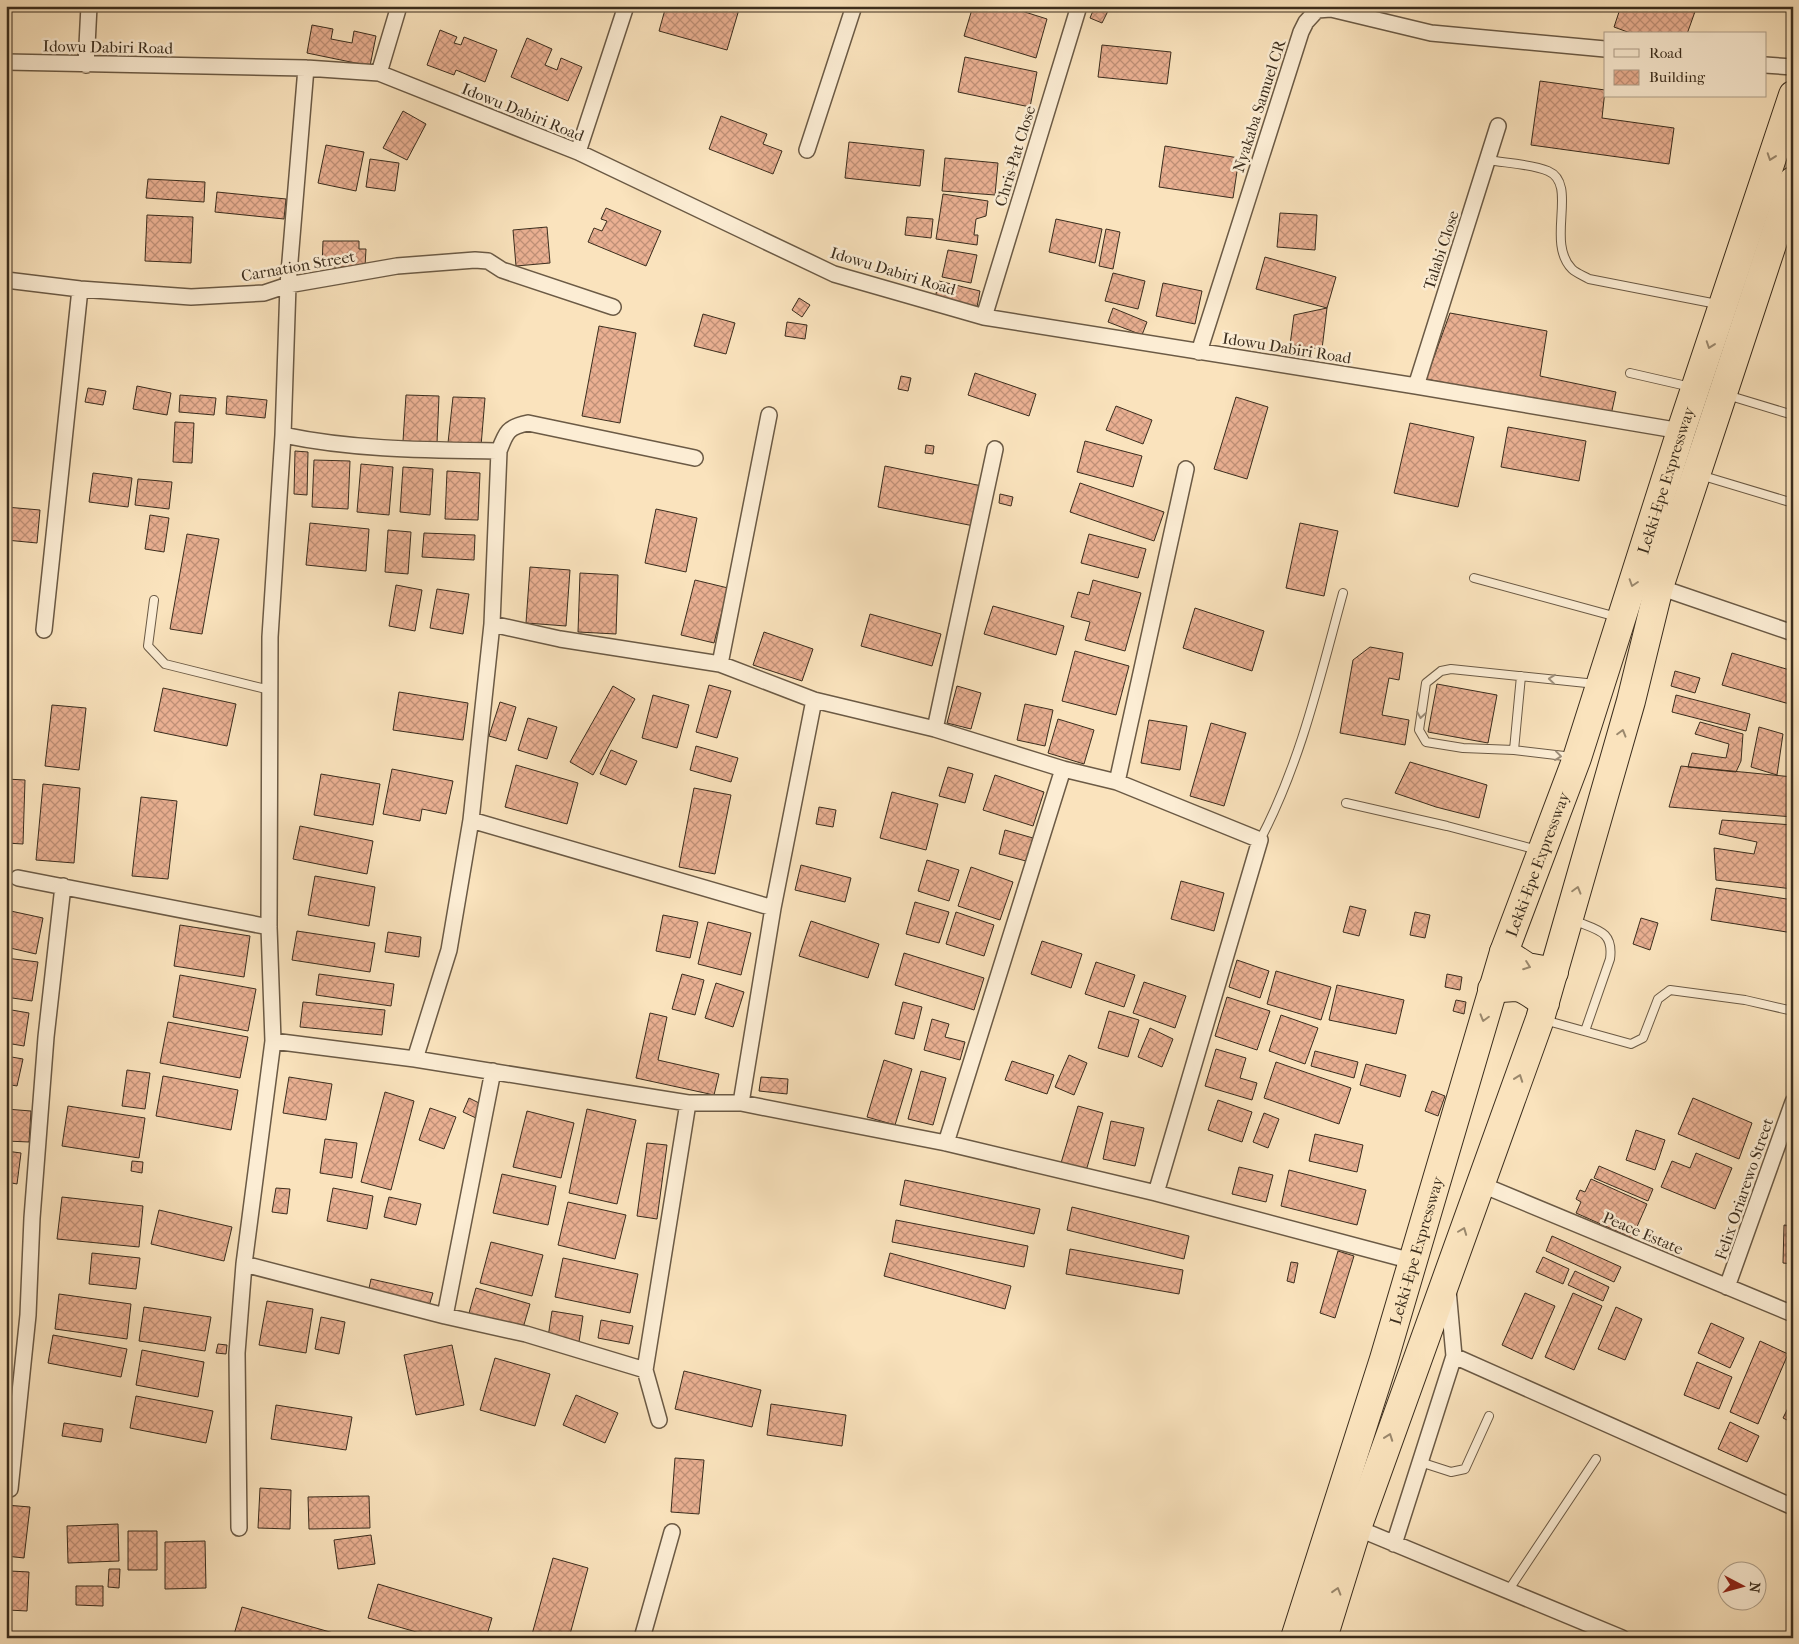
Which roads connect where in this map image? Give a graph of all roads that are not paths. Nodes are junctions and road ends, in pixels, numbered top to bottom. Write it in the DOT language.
graph roads {
  1 [pos="89,6"];
  2 [pos="399,6"];
  3 [pos="626,6"];
  4 [pos="854,6"];
  5 [pos="1079,6"];
  6 [pos="1604,49"];
  7 [pos="6,62"];
  8 [pos="86,65"];
  9 [pos="1766,65"];
  10 [pos="1793,67"];
  11 [pos="306,68"];
  12 [pos="379,73"];
  13 [pos="1793,94"];
  14 [pos="1498,126"];
  15 [pos="806,150"];
  16 [pos="578,152"];
  17 [pos="1488,160"];
  18 [pos="1793,181"];
  19 [pos="1787,219"];
  20 [pos="6,280"];
  21 [pos="288,285"];
  22 [pos="80,289"];
  23 [pos="1724,305"];
  24 [pos="613,307"];
  25 [pos="984,317"];
  26 [pos="1199,352"];
  27 [pos="1630,373"];
  28 [pos="1416,386"];
  29 [pos="1695,388"];
  30 [pos="1723,394"];
  31 [pos="1793,415"];
  32 [pos="769,416"];
  33 [pos="1681,431"];
  34 [pos="283,435"];
  35 [pos="995,449"];
  36 [pos="499,451"];
  37 [pos="695,458"];
  38 [pos="1186,469"];
  39 [pos="1696,474"];
  40 [pos="1793,503"];
  41 [pos="1474,578"];
  42 [pos="1659,587"];
  43 [pos="1343,593"];
  44 [pos="154,600"];
  45 [pos="1622,619"];
  46 [pos="492,624"];
  47 [pos="44,630"];
  48 [pos="1793,632"];
  49 [pos="720,664"];
  50 [pos="1521,676"];
  51 [pos="1600,685"];
  52 [pos="270,690"];
  53 [pos="814,700"];
  54 [pos="935,729"];
  55 [pos="1514,750"];
  56 [pos="1577,758"];
  57 [pos="1063,769"];
  58 [pos="1117,782"];
  59 [pos="1346,803"];
  60 [pos="471,820"];
  61 [pos="1260,840"];
  62 [pos="1542,851"];
  63 [pos="18,878"];
  64 [pos="63,886"];
  65 [pos="773,908"];
  66 [pos="1569,918"];
  67 [pos="269,927"];
  68 [pos="1504,952"];
  69 [pos="1554,972"];
  70 [pos="1492,989"];
  71 [pos="1542,1011"];
  72 [pos="1793,1011"];
  73 [pos="1585,1031"];
  74 [pos="274,1042"];
  75 [pos="414,1059"];
  76 [pos="492,1071"];
  77 [pos="1793,1102"];
  78 [pos="688,1103"];
  79 [pos="741,1104"];
  80 [pos="946,1144"];
  81 [pos="1480,1184"];
  82 [pos="1156,1193"];
  83 [pos="1412,1261"];
  84 [pos="244,1264"];
  85 [pos="1446,1276"];
  86 [pos="1727,1287"];
  87 [pos="1793,1314"];
  88 [pos="444,1316"];
  89 [pos="1454,1356"];
  90 [pos="645,1370"];
  91 [pos="1489,1416"];
  92 [pos="659,1420"];
  93 [pos="1596,1459"];
  94 [pos="1420,1462"];
  95 [pos="10,1489"];
  96 [pos="1793,1507"];
  97 [pos="239,1528"];
  98 [pos="1357,1528"];
  99 [pos="672,1532"];
  100 [pos="1394,1544"];
  101 [pos="1508,1591"];
  102 [pos="642,1638"];
  103 [pos="1295,1638"];
  104 [pos="1323,1638"];
  105 [pos="1622,1638"];
  1 -- 8 [label="street"];
  2 -- 12 [label="street"];
  3 -- 16 [label="street"];
  4 -- 15 [label="street"];
  5 -- 25 [label="street, Chris-Pat Close"];
  6 -- 26 [label="street, Nyakaba Samuel CR"];
  7 -- 8 [label="street, Idowu Dabiri Road"];
  8 -- 11 [label="street, Idowu Dabiri Road"];
  9 -- 10 [label="street"];
  11 -- 12 [label="street, Idowu Dabiri Road"];
  11 -- 21 [label="street"];
  12 -- 16 [label="street, Idowu Dabiri Road"];
  13 -- 23 [label="highway, Lekki-Epe Expressway, one-way"];
  14 -- 17 [label="street, Talabi Close"];
  16 -- 25 [label="street, Idowu Dabiri Road"];
  17 -- 23 [label="lane"];
  17 -- 28 [label="street, Talabi Close"];
  18 -- 19 [label="highway, Lekki-Epe Expressway"];
  19 -- 30 [label="highway, Lekki-Epe Expressway"];
  20 -- 22 [label="street, Carnation Street"];
  21 -- 22 [label="street, Carnation Street"];
  21 -- 24 [label="street, Carnation Street"];
  21 -- 34 [label="street"];
  22 -- 47 [label="street"];
  23 -- 29 [label="highway, Lekki-Epe Expressway, one-way"];
  25 -- 26 [label="street, Idowu Dabiri Road"];
  26 -- 28 [label="street, Idowu Dabiri Road"];
  27 -- 29 [label="lane"];
  28 -- 33 [label="street, Idowu Dabiri Road"];
  29 -- 33 [label="highway, Lekki-Epe Expressway"];
  30 -- 31 [label="lane"];
  30 -- 39 [label="highway, Lekki-Epe Expressway"];
  32 -- 49 [label="street"];
  33 -- 45 [label="highway, Lekki-Epe Expressway, one-way"];
  34 -- 36 [label="street"];
  34 -- 52 [label="street"];
  35 -- 54 [label="street"];
  36 -- 37 [label="street"];
  36 -- 46 [label="street"];
  38 -- 58 [label="street"];
  39 -- 40 [label="lane"];
  39 -- 42 [label="highway, Lekki-Epe Expressway"];
  41 -- 45 [label="lane"];
  42 -- 48 [label="street"];
  66 -- 42 [label="highway, Lekki-Epe Expressway, one-way"];
  43 -- 61 [label="lane"];
  44 -- 52 [label="lane"];
  45 -- 51 [label="highway, Lekki-Epe Expressway"];
  46 -- 49 [label="street"];
  46 -- 60 [label="street"];
  49 -- 53 [label="street"];
  51 -- 50 [label="lane, one-way"];
  50 -- 55 [label="lane"];
  50 -- 55 [label="lane, one-way"];
  51 -- 56 [label="highway, Lekki-Epe Expressway"];
  52 -- 67 [label="street"];
  53 -- 54 [label="street"];
  53 -- 65 [label="street"];
  54 -- 57 [label="street"];
  55 -- 56 [label="lane, one-way"];
  56 -- 62 [label="highway, Lekki-Epe Expressway"];
  57 -- 58 [label="street"];
  57 -- 80 [label="street"];
  58 -- 61 [label="street"];
  59 -- 62 [label="lane"];
  60 -- 65 [label="street"];
  60 -- 75 [label="street"];
  61 -- 82 [label="street"];
  62 -- 68 [label="highway, Lekki-Epe Expressway"];
  63 -- 64 [label="street"];
  64 -- 67 [label="street"];
  64 -- 95 [label="street"];
  65 -- 79 [label="street"];
  66 -- 69 [label="highway, Lekki-Epe Expressway"];
  66 -- 73 [label="lane"];
  67 -- 74 [label="street"];
  68 -- 69 [label="highway, one-way"];
  68 -- 70 [label="highway, Lekki-Epe Expressway"];
  69 -- 71 [label="highway, Lekki-Epe Expressway"];
  70 -- 71 [label="highway"];
  70 -- 83 [label="highway, Lekki-Epe Expressway, one-way"];
  71 -- 73 [label="lane"];
  81 -- 71 [label="highway, Lekki-Epe Expressway, one-way"];
  72 -- 73 [label="lane"];
  74 -- 75 [label="street"];
  74 -- 84 [label="street"];
  75 -- 76 [label="street"];
  76 -- 78 [label="street"];
  76 -- 88 [label="street"];
  77 -- 86 [label="street, Felix Oriarewo Street"];
  78 -- 79 [label="street"];
  78 -- 90 [label="street"];
  79 -- 80 [label="street"];
  80 -- 82 [label="street"];
  85 -- 81 [label="highway, Lekki-Epe Expressway, one-way"];
  81 -- 86 [label="street, Peace Estate"];
  82 -- 83 [label="street"];
  83 -- 103 [label="highway, Lekki-Epe Expressway"];
  84 -- 88 [label="street"];
  84 -- 97 [label="street"];
  85 -- 89 [label="street"];
  98 -- 85 [label="highway, Lekki-Epe Expressway, one-way"];
  86 -- 87 [label="street, Peace Estate"];
  88 -- 90 [label="street"];
  89 -- 94 [label="street"];
  89 -- 96 [label="street"];
  90 -- 92 [label="street"];
  91 -- 94 [label="lane"];
  93 -- 101 [label="lane"];
  94 -- 100 [label="street"];
  98 -- 100 [label="street"];
  104 -- 98 [label="highway, Lekki-Epe Expressway, one-way"];
  99 -- 102 [label="street"];
  100 -- 101 [label="street"];
  101 -- 105 [label="street"];
}
